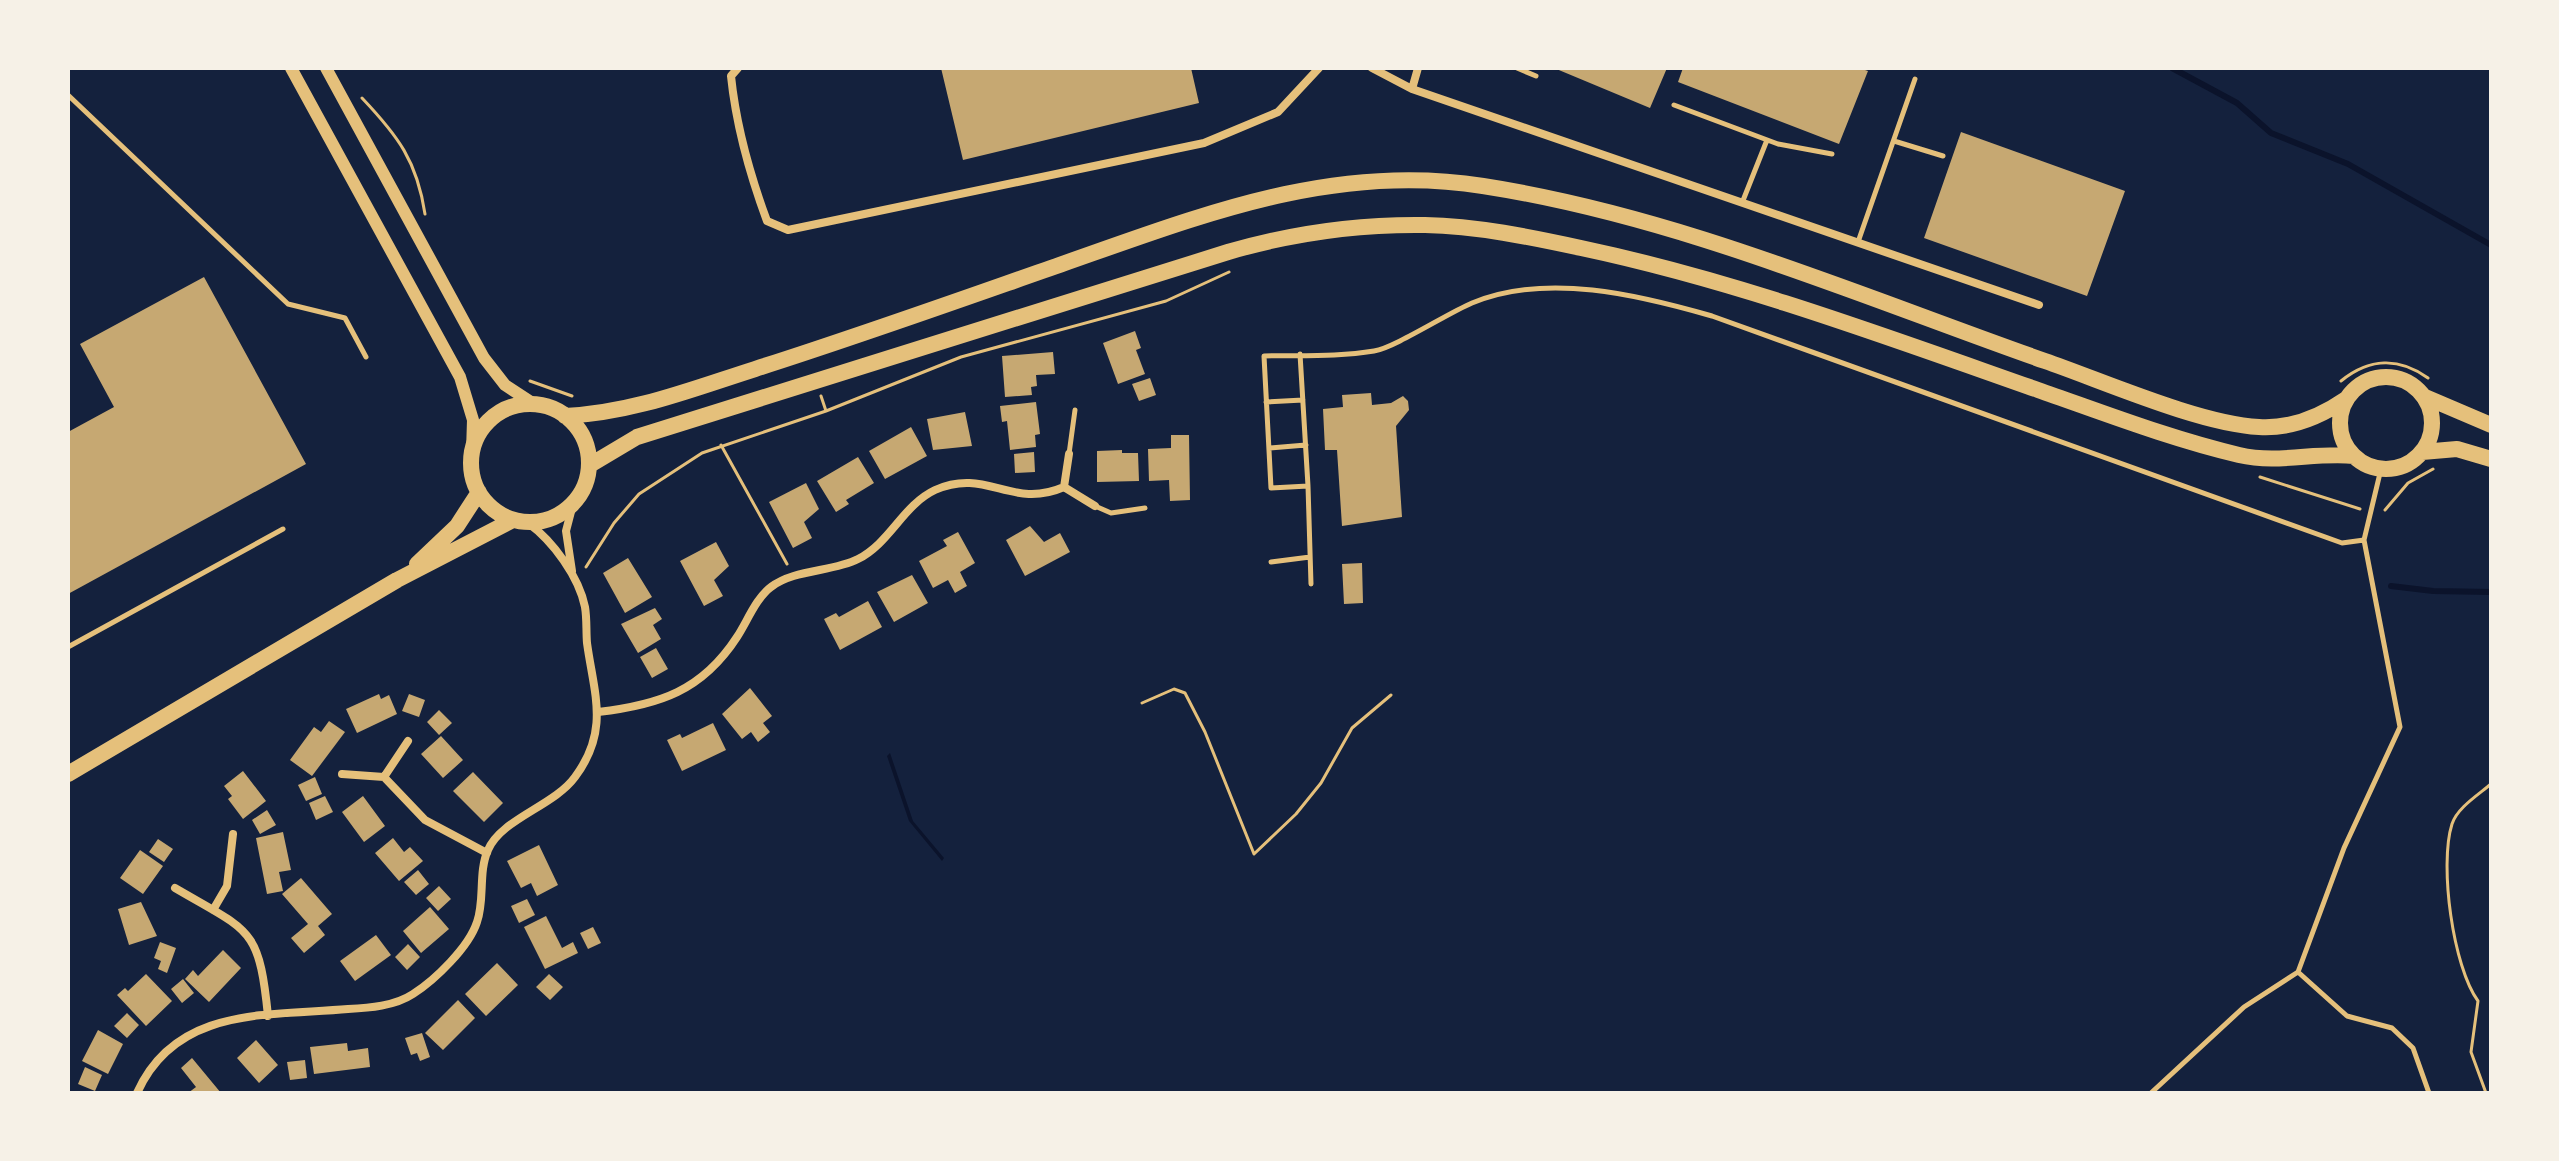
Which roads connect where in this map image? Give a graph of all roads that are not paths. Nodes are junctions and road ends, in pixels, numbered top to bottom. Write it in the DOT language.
graph roads {
  1 [pos="291,68"];
  2 [pos="326,68"];
  3 [pos="738,68"];
  4 [pos="1319,68"];
  5 [pos="1372,68"];
  6 [pos="1418,68"];
  7 [pos="1517,68"];
  8 [pos="1536,76"];
  9 [pos="1915,79"];
  10 [pos="1412,89"];
  11 [pos="68,95"];
  12 [pos="1674,105"];
  13 [pos="1767,140"];
  14 [pos="1894,141"];
  15 [pos="1832,154"];
  16 [pos="1943,156"];
  17 [pos="1742,203"];
  18 [pos="1858,242"];
  19 [pos="2039,305"];
  20 [pos="1300,354"];
  21 [pos="366,357"];
  22 [pos="2423,396"];
  23 [pos="2346,399"];
  24 [pos="1303,400"];
  25 [pos="1266,402"];
  26 [pos="534,404"];
  27 [pos="1075,410"];
  28 [pos="565,416"];
  29 [pos="2491,425"];
  30 [pos="1306,445"];
  31 [pos="1269,448"];
  32 [pos="472,452"];
  33 [pos="2422,452"];
  34 [pos="1069,454"];
  35 [pos="2354,456"];
  36 [pos="2491,459"];
  37 [pos="590,465"];
  38 [pos="2381,469"];
  39 [pos="1308,486"];
  40 [pos="1064,487"];
  41 [pos="479,492"];
  42 [pos="573,504"];
  43 [pos="1095,506"];
  44 [pos="1145,508"];
  45 [pos="521,522"];
  46 [pos="283,529"];
  47 [pos="2364,540"];
  48 [pos="1310,557"];
  49 [pos="1271,562"];
  50 [pos="397,580"];
  51 [pos="575,583"];
  52 [pos="1311,584"];
  53 [pos="68,647"];
  54 [pos="598,712"];
  55 [pos="408,741"];
  56 [pos="68,774"];
  57 [pos="342,774"];
  58 [pos="384,777"];
  59 [pos="233,834"];
  60 [pos="487,853"];
  61 [pos="175,888"];
  62 [pos="213,910"];
  63 [pos="2298,972"];
  64 [pos="268,1016"];
  65 [pos="137,1093"];
  66 [pos="2151,1093"];
  67 [pos="2429,1093"];
  1 -- 32 [label="street"];
  2 -- 26 [label="street"];
  3 -- 4 [label="street"];
  5 -- 10 [label="street"];
  6 -- 10 [label="street"];
  7 -- 8 [label="lane"];
  9 -- 14 [label="lane"];
  10 -- 17 [label="street"];
  11 -- 21 [label="lane"];
  12 -- 13 [label="lane"];
  13 -- 15 [label="lane"];
  13 -- 17 [label="lane"];
  14 -- 16 [label="lane"];
  14 -- 18 [label="lane"];
  17 -- 18 [label="street"];
  18 -- 19 [label="street"];
  20 -- 24 [label="lane"];
  20 -- 25 [label="lane"];
  20 -- 47 [label="lane"];
  22 -- 23 [label="main road"];
  22 -- 29 [label="main road"];
  22 -- 33 [label="main road"];
  23 -- 28 [label="main road"];
  23 -- 35 [label="main road"];
  24 -- 25 [label="lane"];
  24 -- 30 [label="lane"];
  25 -- 31 [label="lane"];
  26 -- 28 [label="main road"];
  26 -- 32 [label="main road"];
  27 -- 34 [label="lane"];
  28 -- 37 [label="main road"];
  30 -- 31 [label="lane"];
  30 -- 39 [label="lane"];
  31 -- 39 [label="lane"];
  32 -- 41 [label="main road"];
  33 -- 36 [label="main road"];
  33 -- 38 [label="main road"];
  34 -- 40 [label="street"];
  35 -- 37 [label="main road"];
  35 -- 38 [label="main road"];
  37 -- 42 [label="main road"];
  38 -- 47 [label="lane"];
  39 -- 48 [label="lane"];
  40 -- 43 [label="street"];
  40 -- 54 [label="street"];
  41 -- 45 [label="main road"];
  41 -- 50 [label="main road"];
  42 -- 45 [label="main road"];
  42 -- 51 [label="street"];
  43 -- 44 [label="lane"];
  45 -- 50 [label="main road"];
  45 -- 51 [label="street"];
  46 -- 53 [label="lane"];
  47 -- 63 [label="lane"];
  48 -- 49 [label="lane"];
  48 -- 52 [label="lane"];
  50 -- 56 [label="main road"];
  51 -- 54 [label="street"];
  54 -- 60 [label="street"];
  55 -- 58 [label="street"];
  57 -- 58 [label="street"];
  58 -- 60 [label="street"];
  59 -- 62 [label="street"];
  60 -- 64 [label="street"];
  61 -- 62 [label="street"];
  62 -- 64 [label="street"];
  63 -- 66 [label="lane"];
  63 -- 67 [label="lane"];
  64 -- 65 [label="street"];
}
